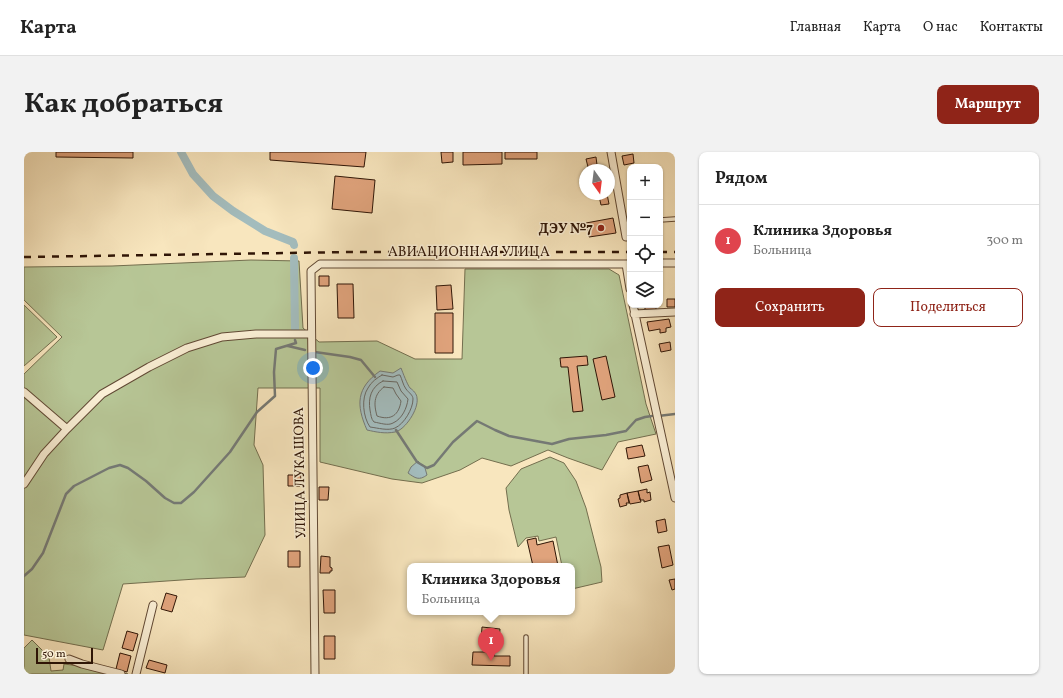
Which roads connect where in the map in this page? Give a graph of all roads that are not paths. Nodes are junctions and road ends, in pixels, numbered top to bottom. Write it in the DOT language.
graph roads {
  1 [pos="610,152"];
  2 [pos="675,219"];
  3 [pos="663,220"];
  4 [pos="627,225"];
  5 [pos="626,237"];
  6 [pos="663,263"];
  7 [pos="675,263"];
  8 [pos="627,264"];
  9 [pos="311,271"];
  10 [pos="633,308"];
  11 [pos="675,312"];
  12 [pos="634,314"];
  13 [pos="311,334"];
  14 [pos="24,392"];
  15 [pos="67,429"];
  16 [pos="673,478"];
  17 [pos="24,484"];
  18 [pos="675,498"];
  19 [pos="153,605"];
  20 [pos="526,637"];
  21 [pos="69,659"];
  22 [pos="120,674"];
  23 [pos="136,674"];
  24 [pos="315,674"];
  25 [pos="526,674"];
  1 -- 4 [label="street"];
  2 -- 3 [label="lane"];
  4 -- 5 [label="street"];
  6 -- 7 [label="street"];
  8 -- 9 [label="street, АВИАЦИОННАЯ УЛИЦА"];
  9 -- 13 [label="street, УЛИЦА ЛУКАШОВА"];
  10 -- 12 [label="street"];
  11 -- 12 [label="street"];
  12 -- 16 [label="street"];
  13 -- 15 [label="street"];
  13 -- 24 [label="street, УЛИЦА ЛУКАШОВА"];
  14 -- 15 [label="street"];
  15 -- 17 [label="street"];
  16 -- 18 [label="street"];
  19 -- 23 [label="street"];
  20 -- 25 [label="lane"];
  21 -- 22 [label="street"];
}
